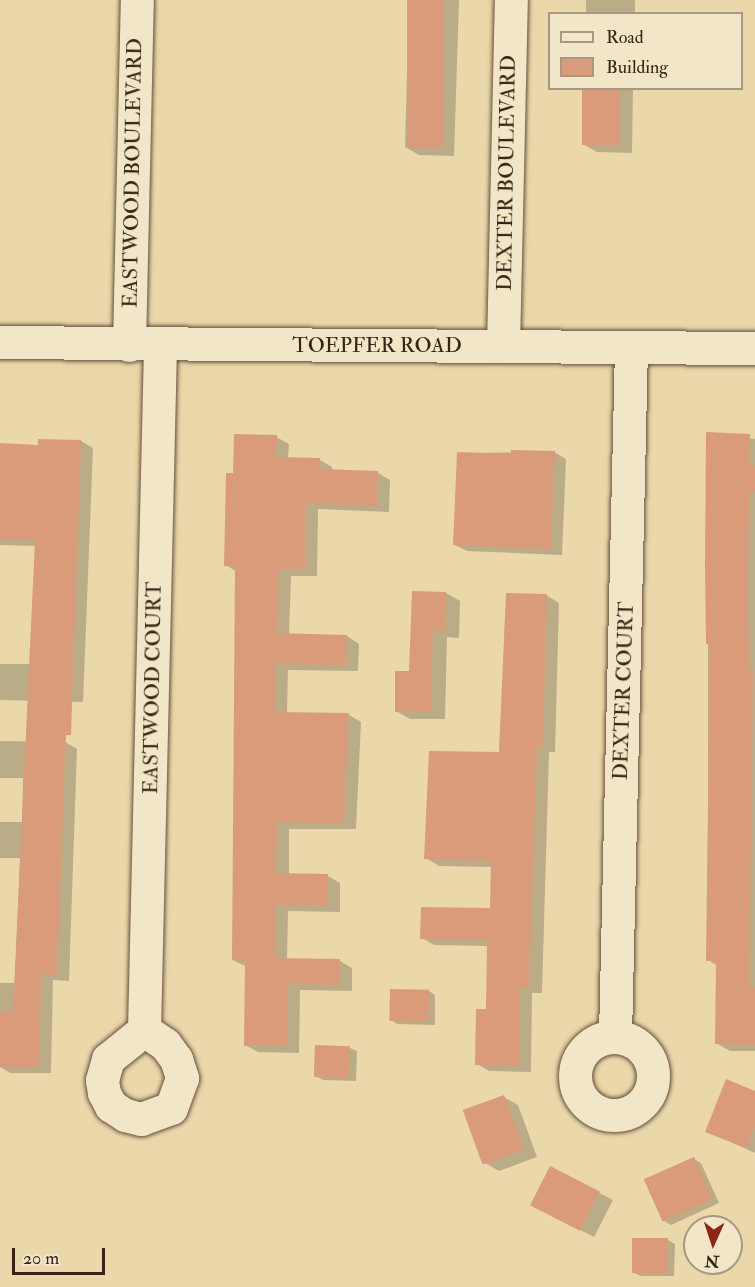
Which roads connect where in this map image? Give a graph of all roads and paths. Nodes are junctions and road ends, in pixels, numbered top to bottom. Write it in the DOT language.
graph roads {
  1 [pos="137,0"];
  2 [pos="511,0"];
  3 [pos="0,342"];
  4 [pos="129,345"];
  5 [pos="502,346"];
  6 [pos="160,347"];
  7 [pos="631,347"];
  8 [pos="755,348"];
  9 [pos="144,1030"];
  10 [pos="615,1036"];
  1 -- 4 [label="street, EASTWOOD BOULEVARD"];
  2 -- 5 [label="street, DEXTER BOULEVARD"];
  3 -- 4 [label="street, TOEPFER ROAD"];
  4 -- 6 [label="street, TOEPFER ROAD"];
  5 -- 6 [label="street, TOEPFER ROAD"];
  5 -- 7 [label="street, TOEPFER ROAD"];
  6 -- 9 [label="street, EASTWOOD COURT"];
  7 -- 8 [label="street, TOEPFER ROAD"];
  7 -- 10 [label="street, DEXTER COURT"];
}
